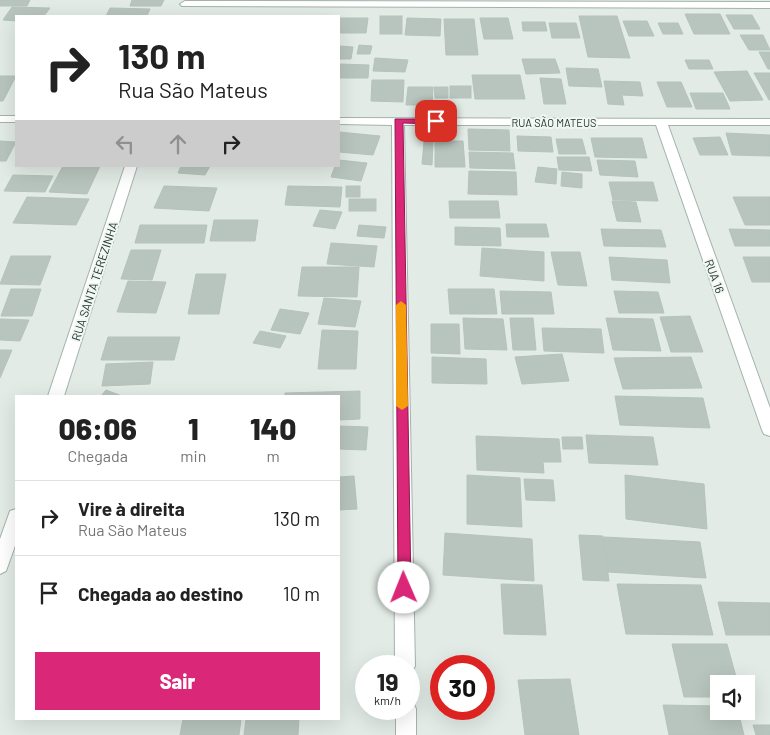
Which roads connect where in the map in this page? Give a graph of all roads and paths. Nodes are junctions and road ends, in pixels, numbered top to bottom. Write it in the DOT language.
graph roads {
  1 [pos="185,2"];
  2 [pos="770,5"];
  3 [pos="181,15"];
  4 [pos="0,119"];
  5 [pos="15,119"];
  6 [pos="340,121"];
  7 [pos="398,121"];
  8 [pos="661,122"];
  9 [pos="770,122"];
  10 [pos="132,167"];
  11 [pos="56,395"];
  12 [pos="770,430"];
  13 [pos="15,519"];
  14 [pos="0,566"];
  15 [pos="405,655"];
  16 [pos="406,720"];
  17 [pos="406,735"];
  1 -- 2 [label="street"];
  1 -- 3 [label="street"];
  4 -- 5 [label="street"];
  6 -- 7 [label="street, RUA SÃO MATEUS"];
  7 -- 8 [label="street, RUA SÃO MATEUS"];
  7 -- 15 [label="street"];
  8 -- 9 [label="street, RUA SÃO MATEUS"];
  8 -- 12 [label="street, RUA 16"];
  10 -- 11 [label="street, RUA SANTA TEREZINHA"];
  13 -- 14 [label="street"];
  16 -- 17 [label="street"];
}
